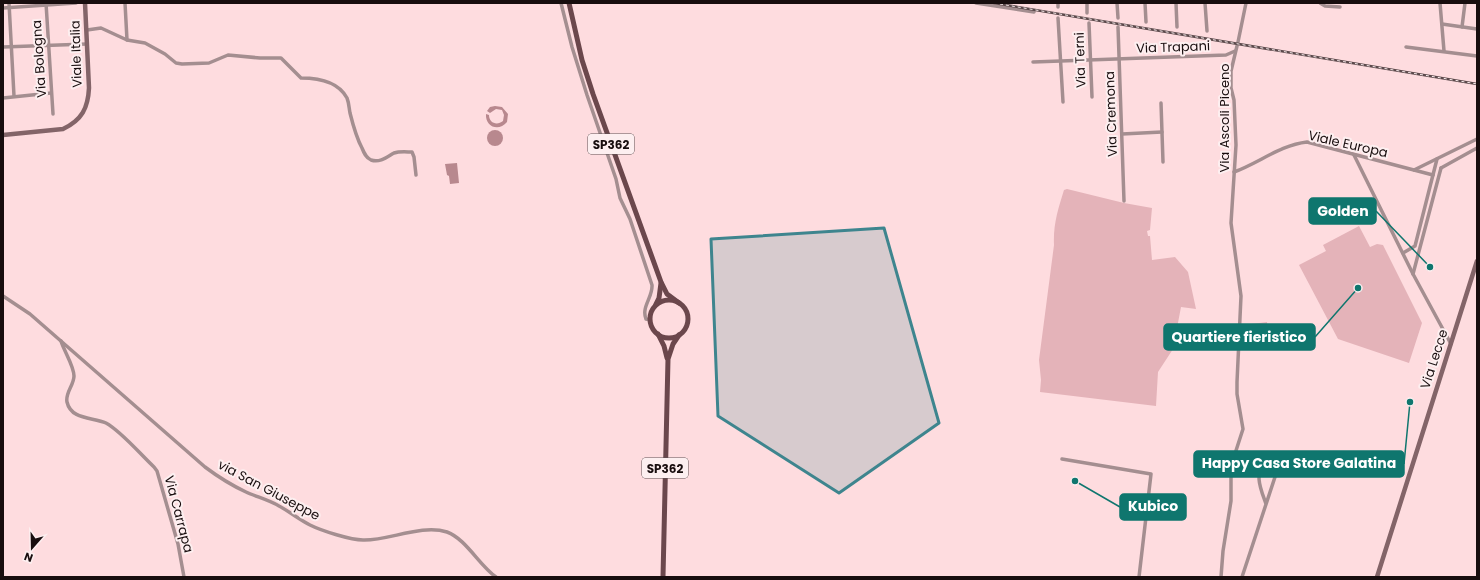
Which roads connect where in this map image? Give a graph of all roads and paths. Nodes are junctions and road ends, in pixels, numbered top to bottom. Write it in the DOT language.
graph roads {
  1 [pos="9,3"];
  2 [pos="76,3"];
  3 [pos="85,3"];
  4 [pos="125,3"];
  5 [pos="562,3"];
  6 [pos="569,3"];
  7 [pos="976,3"];
  8 [pos="1087,3"];
  9 [pos="1117,3"];
  10 [pos="1146,3"];
  11 [pos="1176,3"];
  12 [pos="1205,3"];
  13 [pos="1246,3"];
  14 [pos="1320,3"];
  15 [pos="1440,3"];
  16 [pos="1465,3"];
  17 [pos="46,4"];
  18 [pos="1340,6"];
  19 [pos="3,8"];
  20 [pos="9,8"];
  21 [pos="1034,12"];
  22 [pos="1087,13"];
  23 [pos="1058,18"];
  24 [pos="1118,18"];
  25 [pos="1146,22"];
  26 [pos="1089,23"];
  27 [pos="1442,24"];
  28 [pos="1118,27"];
  29 [pos="1178,27"];
  30 [pos="1462,27"];
  31 [pos="1477,29"];
  32 [pos="87,30"];
  33 [pos="1207,31"];
  34 [pos="127,40"];
  35 [pos="87,44"];
  36 [pos="48,45"];
  37 [pos="12,46"];
  38 [pos="3,47"];
  39 [pos="1406,47"];
  40 [pos="1235,51"];
  41 [pos="1444,52"];
  42 [pos="1226,55"];
  43 [pos="1477,56"];
  44 [pos="1120,58"];
  45 [pos="1091,60"];
  46 [pos="1061,61"];
  47 [pos="1033,62"];
  48 [pos="1232,64"];
  49 [pos="51,93"];
  50 [pos="593,94"];
  51 [pos="587,95"];
  52 [pos="14,96"];
  53 [pos="1092,97"];
  54 [pos="3,98"];
  55 [pos="1063,102"];
  56 [pos="1161,103"];
  57 [pos="52,114"];
  58 [pos="1162,132"];
  59 [pos="1122,134"];
  60 [pos="3,135"];
  61 [pos="1477,139"];
  62 [pos="1477,148"];
  63 [pos="1354,154"];
  64 [pos="1437,159"];
  65 [pos="1163,162"];
  66 [pos="1441,168"];
  67 [pos="1414,170"];
  68 [pos="1234,172"];
  69 [pos="416,175"];
  70 [pos="1433,175"];
  71 [pos="1124,201"];
  72 [pos="1415,246"];
  73 [pos="1420,248"];
  74 [pos="1403,253"];
  75 [pos="1477,261"];
  76 [pos="1413,274"];
  77 [pos="661,282"];
  78 [pos="3,296"];
  79 [pos="679,303"];
  80 [pos="656,306"];
  81 [pos="650,320"];
  82 [pos="657,334"];
  83 [pos="679,336"];
  84 [pos="60,340"];
  85 [pos="1451,344"];
  86 [pos="668,359"];
  87 [pos="1062,459"];
  88 [pos="1266,504"];
  89 [pos="184,577"];
  90 [pos="496,577"];
  91 [pos="663,577"];
  92 [pos="1139,577"];
  93 [pos="1221,577"];
  94 [pos="1242,577"];
  95 [pos="1377,577"];
  1 -- 20 [label="street"];
  2 -- 17 [label="street"];
  3 -- 32 [label="main road, Viale Italia"];
  4 -- 34 [label="street"];
  5 -- 51 [label="street"];
  6 -- 50 [label="main road, SP362"];
  7 -- 21 [label="street"];
  8 -- 22 [label="street"];
  9 -- 24 [label="street"];
  10 -- 25 [label="street"];
  11 -- 29 [label="street"];
  12 -- 33 [label="street"];
  13 -- 40 [label="street, Via Ascoli Piceno"];
  14 -- 18 [label="street"];
  15 -- 27 [label="street"];
  16 -- 30 [label="street"];
  17 -- 20 [label="street"];
  17 -- 36 [label="street, Via Bologna"];
  19 -- 20 [label="street"];
  20 -- 37 [label="street"];
  23 -- 46 [label="street"];
  26 -- 45 [label="street, Via Terni"];
  27 -- 30 [label="street"];
  27 -- 41 [label="street"];
  28 -- 44 [label="street, Via Cremona"];
  30 -- 31 [label="street"];
  32 -- 34 [label="street"];
  32 -- 35 [label="main road, Viale Italia"];
  34 -- 69 [label="street"];
  35 -- 36 [label="street"];
  35 -- 60 [label="main road, Viale Italia"];
  36 -- 37 [label="street"];
  36 -- 49 [label="street, Via Bologna"];
  37 -- 38 [label="street"];
  37 -- 52 [label="street"];
  39 -- 41 [label="street"];
  40 -- 42 [label="street, Via Trapani"];
  40 -- 48 [label="street, Via Ascoli Piceno"];
  41 -- 43 [label="street"];
  42 -- 44 [label="street, Via Trapani"];
  42 -- 48 [label="street, Via Trapani"];
  44 -- 45 [label="street, Via Trapani"];
  44 -- 59 [label="street, Via Cremona"];
  45 -- 46 [label="street, Via Trapani"];
  45 -- 53 [label="street, Via Terni"];
  46 -- 47 [label="street, Via Trapani"];
  46 -- 55 [label="street"];
  48 -- 68 [label="street, Via Ascoli Piceno"];
  49 -- 52 [label="street"];
  49 -- 57 [label="street, Via Bologna"];
  50 -- 51 [label="street"];
  50 -- 77 [label="main road, SP362"];
  51 -- 81 [label="street"];
  52 -- 54 [label="street"];
  56 -- 58 [label="street"];
  58 -- 59 [label="street"];
  58 -- 65 [label="street"];
  59 -- 71 [label="street, Via Cremona"];
  61 -- 64 [label="street"];
  62 -- 66 [label="street"];
  63 -- 67 [label="street, Viale Europa"];
  63 -- 68 [label="street, Viale Europa"];
  63 -- 74 [label="street"];
  64 -- 66 [label="street"];
  64 -- 67 [label="street"];
  64 -- 70 [label="street"];
  66 -- 73 [label="street"];
  67 -- 70 [label="street, Viale Europa"];
  68 -- 93 [label="street, Via Ascoli Piceno"];
  70 -- 72 [label="street"];
  72 -- 73 [label="street"];
  72 -- 74 [label="street"];
  73 -- 76 [label="street"];
  74 -- 76 [label="street"];
  75 -- 85 [label="main road, Via Lecce"];
  76 -- 85 [label="street"];
  77 -- 79 [label="main road, SP362"];
  77 -- 80 [label="main road, SP362"];
  78 -- 84 [label="street, via San Giuseppe"];
  79 -- 80 [label="main road"];
  79 -- 83 [label="main road, SP362"];
  80 -- 81 [label="main road, SP362"];
  81 -- 82 [label="main road, SP362"];
  82 -- 83 [label="main road"];
  82 -- 86 [label="main road, SP362"];
  83 -- 86 [label="main road, SP362"];
  84 -- 89 [label="street, Via Carrapa"];
  84 -- 90 [label="street, via San Giuseppe"];
  85 -- 95 [label="main road, Via Lecce"];
  86 -- 91 [label="main road, SP362"];
  87 -- 92 [label="street"];
  88 -- 88 [label="street"];
  88 -- 94 [label="street"];
}
